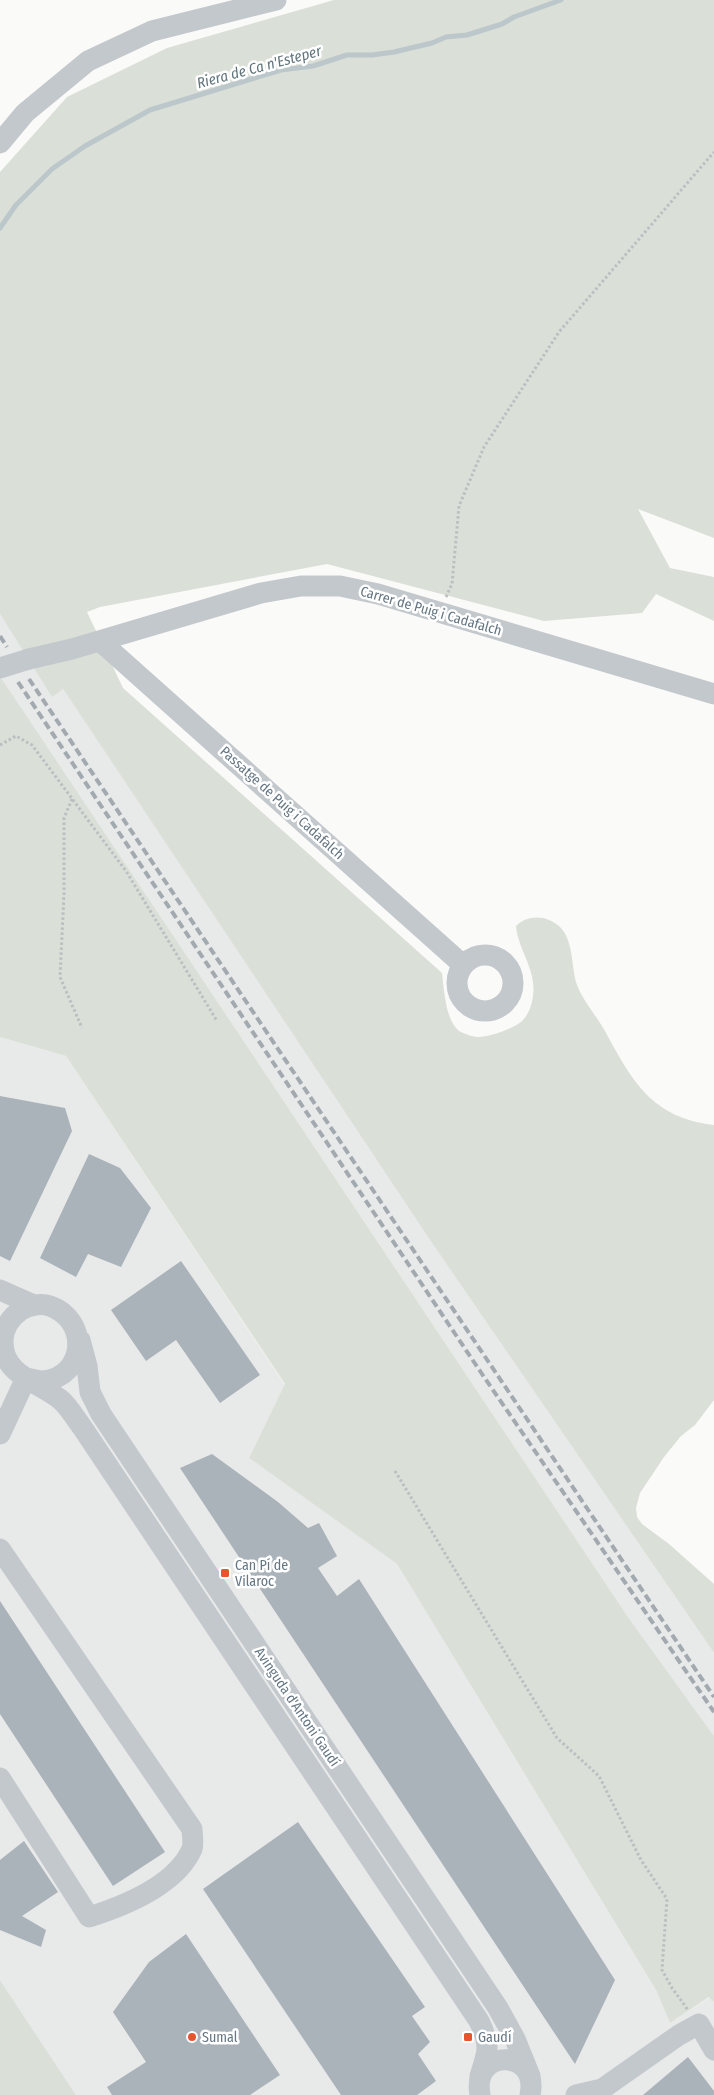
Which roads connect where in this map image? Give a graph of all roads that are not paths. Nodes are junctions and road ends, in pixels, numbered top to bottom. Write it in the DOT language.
graph roads {
  1 [pos="276,0"];
  2 [pos="0,143"];
  3 [pos="100,641"];
  4 [pos="0,668"];
  5 [pos="714,694"];
  6 [pos="463,965"];
  7 [pos="0,1290"];
  8 [pos="34,1305"];
  9 [pos="78,1333"];
  10 [pos="3,1356"];
  11 [pos="26,1378"];
  12 [pos="0,1434"];
  13 [pos="0,1549"];
  14 [pos="0,1778"];
  15 [pos="714,2050"];
  16 [pos="480,2086"];
  17 [pos="532,2092"];
  18 [pos="576,2095"];
  1 -- 2 [label="street"];
  3 -- 4 [label="street, Carrer de Puig i Cadafalch, bridge"];
  3 -- 5 [label="street, Carrer de Puig i Cadafalch"];
  3 -- 6 [label="street, Passatge de Puig i Cadafalch"];
  7 -- 8 [label="street"];
  8 -- 9 [label="street"];
  8 -- 10 [label="street"];
  9 -- 11 [label="street"];
  9 -- 17 [label="street, Avinguda d'Antoni Gaudí"];
  10 -- 11 [label="street"];
  11 -- 12 [label="street"];
  11 -- 16 [label="street, Avinguda d'Antoni Gaudí"];
  13 -- 14 [label="street"];
  15 -- 18 [label="street"];
  16 -- 17 [label="street"];
}
